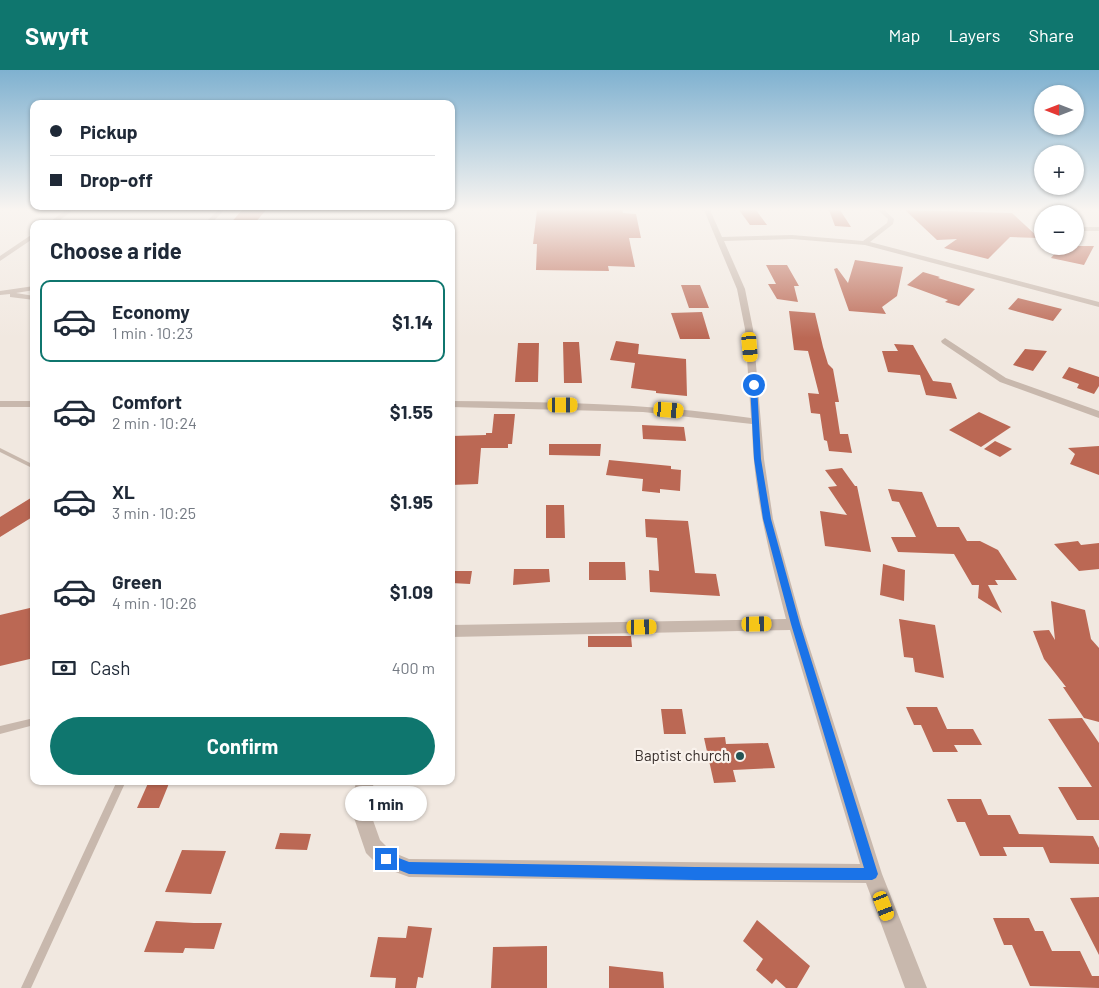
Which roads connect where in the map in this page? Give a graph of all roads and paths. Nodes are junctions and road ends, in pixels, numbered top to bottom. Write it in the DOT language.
graph roads {
  1 [pos="727,253"];
  2 [pos="901,253"];
  3 [pos="30,289"];
  4 [pos="1,293"];
  5 [pos="30,297"];
  6 [pos="1099,305"];
  7 [pos="945,341"];
  8 [pos="0,404"];
  9 [pos="30,404"];
  10 [pos="455,404"];
  11 [pos="1099,415"];
  12 [pos="757,422"];
  13 [pos="0,450"];
  14 [pos="30,465"];
  15 [pos="795,624"];
  16 [pos="455,631"];
  17 [pos="30,723"];
  18 [pos="0,730"];
  19 [pos="120,785"];
  20 [pos="364,785"];
  21 [pos="872,874"];
  22 [pos="26,988"];
  23 [pos="916,988"];
  1 -- 12 [label="street"];
  2 -- 6 [label="street"];
  3 -- 4 [label="street"];
  4 -- 5 [label="street"];
  7 -- 11 [label="street"];
  8 -- 9 [label="street"];
  10 -- 12 [label="street"];
  12 -- 15 [label="street"];
  13 -- 14 [label="lane"];
  15 -- 16 [label="street"];
  15 -- 21 [label="street"];
  17 -- 18 [label="lane"];
  19 -- 22 [label="lane"];
  20 -- 21 [label="street"];
  21 -- 23 [label="street"];
}
